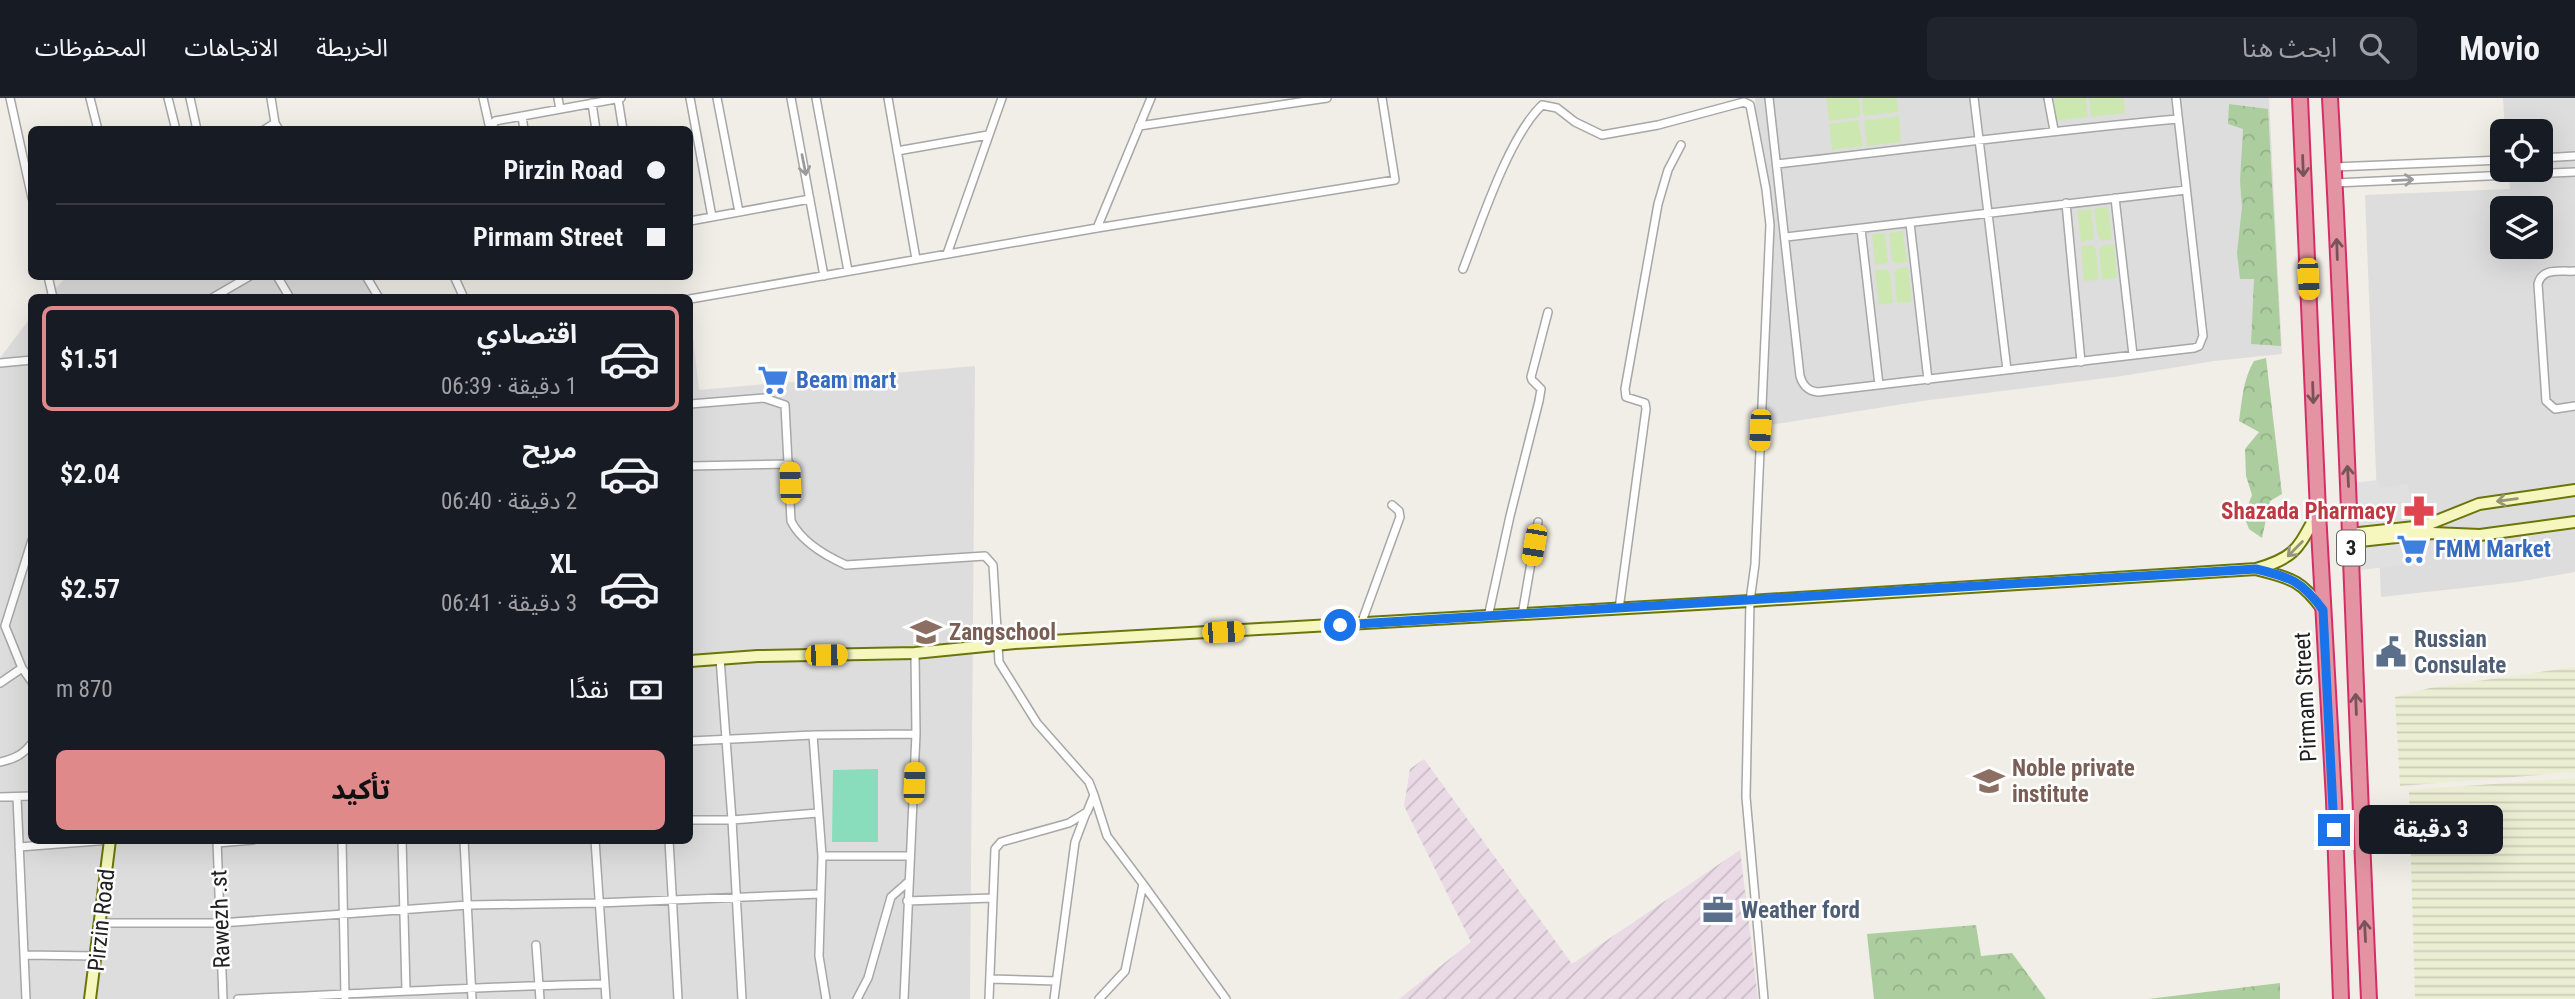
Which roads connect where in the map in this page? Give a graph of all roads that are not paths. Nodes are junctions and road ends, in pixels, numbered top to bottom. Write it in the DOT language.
graph roads {
  1 [pos="10,98"];
  2 [pos="90,98"];
  3 [pos="168,98"];
  4 [pos="190,98"];
  5 [pos="271,98"];
  6 [pos="483,98"];
  7 [pos="558,98"];
  8 [pos="619,98"];
  9 [pos="690,98"];
  10 [pos="717,98"];
  11 [pos="791,98"];
  12 [pos="816,98"];
  13 [pos="888,98"];
  14 [pos="1002,98"];
  15 [pos="1151,98"];
  16 [pos="1328,98"];
  17 [pos="1382,98"];
  18 [pos="1769,98"];
  19 [pos="1974,98"];
  20 [pos="2048,98"];
  21 [pos="2176,98"];
  22 [pos="2300,98"];
  23 [pos="2330,98"];
  24 [pos="592,103"];
  25 [pos="560,109"];
  26 [pos="522,116"];
  27 [pos="2178,119"];
  28 [pos="496,125"];
  29 [pos="97,126"];
  30 [pos="175,126"];
  31 [pos="196,126"];
  32 [pos="277,126"];
  33 [pos="489,126"];
  34 [pos="523,126"];
  35 [pos="595,126"];
  36 [pos="622,126"];
  37 [pos="1139,126"];
  38 [pos="2054,130"];
  39 [pos="988,135"];
  40 [pos="1980,141"];
  41 [pos="1681,145"];
  42 [pos="897,150"];
  43 [pos="2575,156"];
  44 [pos="2553,157"];
  45 [pos="2490,160"];
  46 [pos="1777,164"];
  47 [pos="2334,167"];
  48 [pos="2553,172"];
  49 [pos="2575,172"];
  50 [pos="2490,177"];
  51 [pos="28,180"];
  52 [pos="2335,183"];
  53 [pos="2186,190"];
  54 [pos="2115,198"];
  55 [pos="810,199"];
  56 [pos="2066,203"];
  57 [pos="738,212"];
  58 [pos="1988,213"];
  59 [pos="712,217"];
  60 [pos="693,220"];
  61 [pos="1910,223"];
  62 [pos="1097,228"];
  63 [pos="1861,229"];
  64 [pos="1786,237"];
  65 [pos="947,254"];
  66 [pos="916,259"];
  67 [pos="1463,268"];
  68 [pos="849,271"];
  69 [pos="2575,271"];
  70 [pos="824,276"];
  71 [pos="243,280"];
  72 [pos="219,294"];
  73 [pos="693,298"];
  74 [pos="1548,312"];
  75 [pos="2133,355"];
  76 [pos="28,360"];
  77 [pos="2081,362"];
  78 [pos="0,363"];
  79 [pos="2007,370"];
  80 [pos="1928,380"];
  81 [pos="1879,385"];
  82 [pos="693,404"];
  83 [pos="2575,406"];
  84 [pos="790,464"];
  85 [pos="693,466"];
  86 [pos="2575,490"];
  87 [pos="1392,505"];
  88 [pos="2318,512"];
  89 [pos="2455,513"];
  90 [pos="1538,522"];
  91 [pos="2575,522"];
  92 [pos="2432,528"];
  93 [pos="2458,533"];
  94 [pos="2351,538"];
  95 [pos="28,550"];
  96 [pos="2256,569"];
  97 [pos="1750,601"];
  98 [pos="1619,609"];
  99 [pos="2323,610"];
  100 [pos="1522,615"];
  101 [pos="3,616"];
  102 [pos="1488,617"];
  103 [pos="1361,624"];
  104 [pos="996,644"];
  105 [pos="915,653"];
  106 [pos="720,658"];
  107 [pos="693,661"];
  108 [pos="22,668"];
  109 [pos="28,676"];
  110 [pos="0,683"];
  111 [pos="916,734"];
  112 [pos="813,735"];
  113 [pos="727,739"];
  114 [pos="693,741"];
  115 [pos="28,748"];
  116 [pos="0,762"];
  117 [pos="1094,795"];
  118 [pos="28,796"];
  119 [pos="0,797"];
  120 [pos="17,797"];
  121 [pos="1087,812"];
  122 [pos="818,813"];
  123 [pos="693,820"];
  124 [pos="732,820"];
  125 [pos="58,844"];
  126 [pos="110,844"];
  127 [pos="217,844"];
  128 [pos="342,844"];
  129 [pos="402,844"];
  130 [pos="464,844"];
  131 [pos="595,844"];
  132 [pos="668,844"];
  133 [pos="19,847"];
  134 [pos="822,856"];
  135 [pos="910,856"];
  136 [pos="908,882"];
  137 [pos="1143,884"];
  138 [pos="820,894"];
  139 [pos="736,896"];
  140 [pos="992,898"];
  141 [pos="673,899"];
  142 [pos="907,901"];
  143 [pos="598,904"];
  144 [pos="468,905"];
  145 [pos="404,911"];
  146 [pos="344,914"];
  147 [pos="101,923"];
  148 [pos="220,923"];
  149 [pos="536,945"];
  150 [pos="23,955"];
  151 [pos="97,956"];
  152 [pos="990,979"];
  153 [pos="1056,981"];
  154 [pos="605,984"];
  155 [pos="539,985"];
  156 [pos="471,988"];
  157 [pos="406,990"];
  158 [pos="345,997"];
  159 [pos="26,999"];
  160 [pos="90,999"];
  161 [pos="223,999"];
  162 [pos="239,999"];
  163 [pos="471,999"];
  164 [pos="540,999"];
  165 [pos="606,999"];
  166 [pos="678,999"];
  167 [pos="742,999"];
  168 [pos="826,999"];
  169 [pos="857,999"];
  170 [pos="904,999"];
  171 [pos="989,999"];
  172 [pos="1054,999"];
  173 [pos="1099,999"];
  174 [pos="1226,999"];
  175 [pos="1764,999"];
  176 [pos="2340,999"];
  177 [pos="2368,999"];
  1 -- 51 [label="street"];
  2 -- 29 [label="street"];
  3 -- 30 [label="street"];
  4 -- 31 [label="street"];
  5 -- 32 [label="street"];
  6 -- 33 [label="street"];
  7 -- 25 [label="street"];
  8 -- 24 [label="street"];
  8 -- 36 [label="street"];
  9 -- 59 [label="street"];
  10 -- 57 [label="street"];
  11 -- 55 [label="street, one-way"];
  12 -- 68 [label="street"];
  13 -- 42 [label="street"];
  14 -- 39 [label="street"];
  15 -- 37 [label="street"];
  16 -- 37 [label="street"];
  17 -- 62 [label="street"];
  18 -- 46 [label="street"];
  19 -- 40 [label="street"];
  20 -- 38 [label="street"];
  21 -- 27 [label="street"];
  22 -- 88 [label="highway, Pirmam Street / 3, one-way"];
  23 -- 47 [label="highway, 3"];
  24 -- 25 [label="street"];
  24 -- 35 [label="street"];
  25 -- 26 [label="street"];
  26 -- 28 [label="street"];
  26 -- 34 [label="street"];
  27 -- 38 [label="street"];
  27 -- 53 [label="street"];
  37 -- 62 [label="street"];
  38 -- 40 [label="street"];
  39 -- 42 [label="street"];
  39 -- 65 [label="street"];
  40 -- 46 [label="street"];
  40 -- 58 [label="street"];
  41 -- 98 [label="street"];
  42 -- 66 [label="street"];
  43 -- 44 [label="street"];
  45 -- 47 [label="street"];
  46 -- 64 [label="street"];
  47 -- 52 [label="highway, 3"];
  48 -- 49 [label="street"];
  52 -- 50 [label="street, one-way"];
  94 -- 52 [label="highway, 3, one-way"];
  53 -- 54 [label="street"];
  53 -- 75 [label="street"];
  54 -- 56 [label="street"];
  54 -- 75 [label="street"];
  55 -- 57 [label="street"];
  55 -- 70 [label="street"];
  56 -- 58 [label="street"];
  56 -- 77 [label="street"];
  57 -- 59 [label="street"];
  58 -- 61 [label="street"];
  58 -- 79 [label="street"];
  59 -- 60 [label="street"];
  61 -- 63 [label="street"];
  61 -- 80 [label="street"];
  62 -- 65 [label="street"];
  63 -- 64 [label="street"];
  63 -- 81 [label="street"];
  64 -- 81 [label="street"];
  65 -- 66 [label="street"];
  66 -- 68 [label="street"];
  67 -- 97 [label="street"];
  68 -- 70 [label="street"];
  69 -- 83 [label="street"];
  70 -- 73 [label="street"];
  71 -- 72 [label="street"];
  74 -- 102 [label="street"];
  75 -- 77 [label="street"];
  76 -- 78 [label="street"];
  77 -- 79 [label="street"];
  79 -- 80 [label="street"];
  80 -- 81 [label="street"];
  82 -- 84 [label="street"];
  84 -- 85 [label="street"];
  84 -- 104 [label="street"];
  86 -- 89 [label="street, one-way"];
  87 -- 103 [label="street"];
  88 -- 96 [label="street, one-way"];
  88 -- 99 [label="highway, Pirmam Street / 3"];
  89 -- 92 [label="street"];
  89 -- 93 [label="street"];
  90 -- 100 [label="street"];
  91 -- 93 [label="street"];
  92 -- 93 [label="street"];
  92 -- 94 [label="street"];
  177 -- 94 [label="highway, 3, one-way"];
  95 -- 101 [label="street"];
  96 -- 97 [label="street"];
  96 -- 99 [label="street"];
  97 -- 98 [label="street"];
  97 -- 175 [label="street"];
  98 -- 100 [label="street"];
  99 -- 176 [label="highway, Pirmam Street / 3"];
  100 -- 102 [label="street"];
  101 -- 108 [label="street"];
  102 -- 103 [label="street"];
  103 -- 104 [label="street"];
  104 -- 105 [label="street"];
  104 -- 117 [label="street"];
  105 -- 106 [label="street"];
  105 -- 111 [label="street"];
  106 -- 107 [label="street"];
  106 -- 113 [label="street"];
  108 -- 109 [label="street"];
  108 -- 110 [label="street"];
  111 -- 112 [label="street"];
  111 -- 135 [label="street"];
  112 -- 113 [label="street"];
  112 -- 122 [label="street"];
  113 -- 114 [label="street"];
  113 -- 124 [label="street"];
  115 -- 116 [label="street"];
  117 -- 121 [label="street"];
  117 -- 137 [label="street"];
  118 -- 120 [label="street"];
  119 -- 120 [label="street"];
  120 -- 133 [label="street"];
  121 -- 140 [label="street"];
  121 -- 153 [label="street"];
  122 -- 124 [label="street"];
  122 -- 134 [label="street"];
  123 -- 124 [label="street"];
  124 -- 139 [label="street"];
  125 -- 133 [label="street"];
  126 -- 147 [label="street, Pirzin Road"];
  127 -- 148 [label="street, Rawezh .st"];
  128 -- 146 [label="street"];
  129 -- 145 [label="street"];
  130 -- 144 [label="street"];
  131 -- 143 [label="street"];
  132 -- 141 [label="street"];
  133 -- 150 [label="street"];
  134 -- 135 [label="street"];
  134 -- 138 [label="street"];
  135 -- 136 [label="street"];
  136 -- 142 [label="street"];
  136 -- 169 [label="street"];
  137 -- 173 [label="street"];
  137 -- 174 [label="street"];
  138 -- 139 [label="street"];
  138 -- 168 [label="street"];
  139 -- 141 [label="street"];
  139 -- 167 [label="street"];
  140 -- 142 [label="street"];
  140 -- 152 [label="street"];
  141 -- 143 [label="street"];
  141 -- 166 [label="street"];
  142 -- 170 [label="street"];
  143 -- 144 [label="street"];
  143 -- 154 [label="street"];
  144 -- 145 [label="street"];
  144 -- 156 [label="street"];
  145 -- 146 [label="street"];
  145 -- 157 [label="street"];
  146 -- 148 [label="street"];
  146 -- 158 [label="street"];
  147 -- 148 [label="street"];
  147 -- 151 [label="street, Pirzin Road"];
  148 -- 161 [label="street, Rawezh .st"];
  149 -- 155 [label="street"];
  150 -- 151 [label="street"];
  150 -- 159 [label="street"];
  151 -- 160 [label="street, Pirzin Road"];
  152 -- 153 [label="street"];
  152 -- 171 [label="street"];
  153 -- 172 [label="street"];
  154 -- 155 [label="street"];
  154 -- 165 [label="street"];
  155 -- 156 [label="street"];
  155 -- 164 [label="street"];
  156 -- 157 [label="street"];
  156 -- 163 [label="street"];
  157 -- 158 [label="street"];
  158 -- 162 [label="street"];
}
